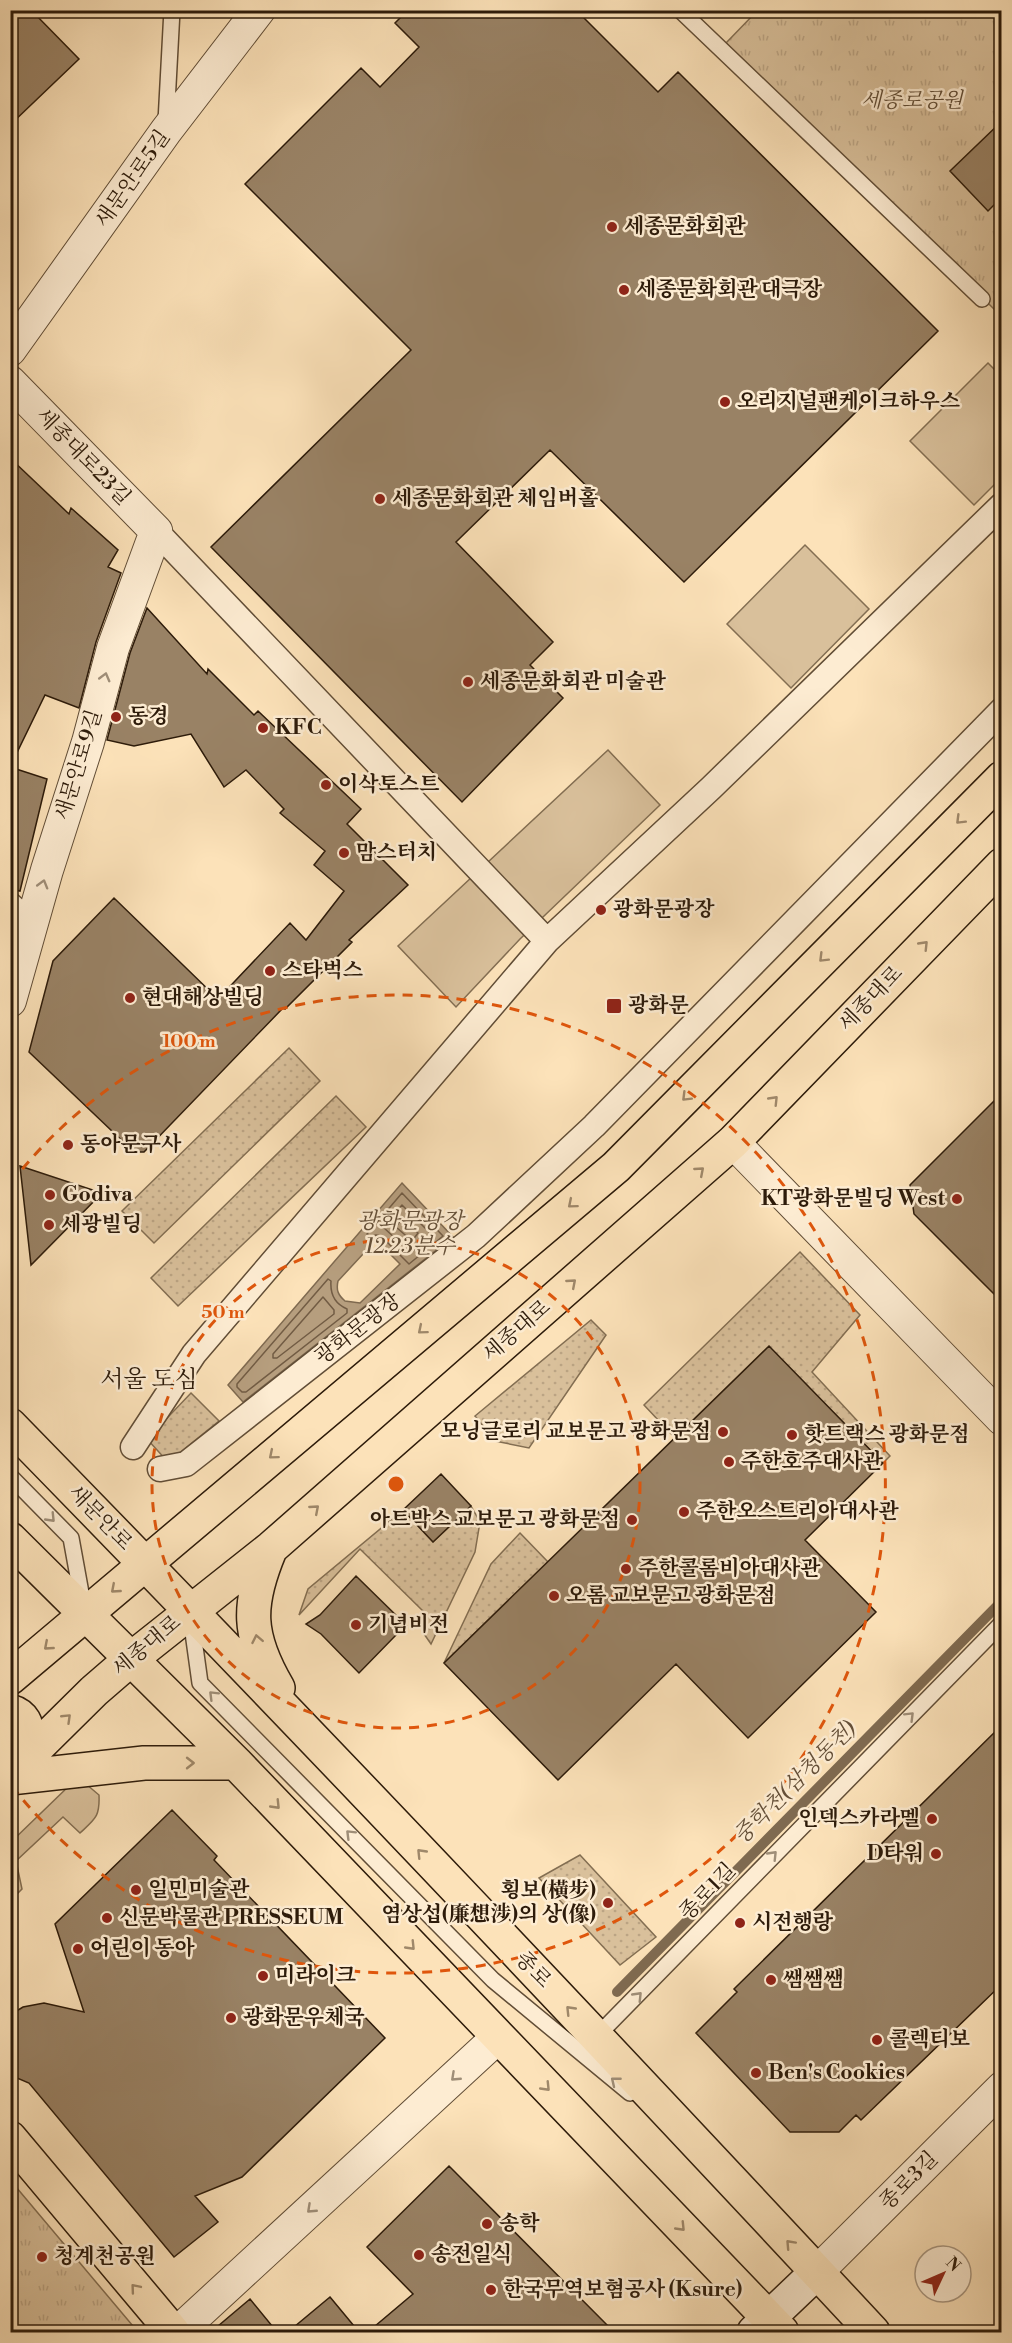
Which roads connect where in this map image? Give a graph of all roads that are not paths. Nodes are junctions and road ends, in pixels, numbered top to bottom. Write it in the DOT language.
graph roads {
  1 [pos="172,10"];
  2 [pos="259,10"];
  3 [pos="680,10"];
  4 [pos="166,131"];
  5 [pos="982,299"];
  6 [pos="10,350"];
  7 [pos="10,382"];
  8 [pos="1002,505"];
  9 [pos="156,531"];
  10 [pos="1002,710"];
  11 [pos="1002,778"];
  12 [pos="1002,865"];
  13 [pos="22,909"];
  14 [pos="547,940"];
  15 [pos="10,1001"];
  16 [pos="733,1142"];
  17 [pos="1002,1419"];
  18 [pos="10,1425"];
  19 [pos="133,1447"];
  20 [pos="160,1469"];
  21 [pos="10,1476"];
  22 [pos="10,1539"];
  23 [pos="271,1548"];
  24 [pos="145,1563"];
  25 [pos="190,1610"];
  26 [pos="85,1614"];
  27 [pos="1002,1623"];
  28 [pos="131,1659"];
  29 [pos="10,1678"];
  30 [pos="10,1711"];
  31 [pos="302,1728"];
  32 [pos="236,1763"];
  33 [pos="10,1772"];
  34 [pos="10,1778"];
  35 [pos="498,2037"];
  36 [pos="596,2037"];
  37 [pos="1002,2088"];
  38 [pos="10,2138"];
  39 [pos="709,2158"];
  40 [pos="817,2272"];
  41 [pos="773,2329"];
  42 [pos="173,2332"];
  43 [pos="178,2332"];
  44 [pos="873,2332"];
  1 -- 4 [label="lane"];
  2 -- 4 [label="street, 새문안로5길"];
  3 -- 5 [label="lane"];
  4 -- 6 [label="street, 새문안로5길"];
  7 -- 9 [label="street, 세종대로23길"];
  8 -- 14 [label="street"];
  13 -- 9 [label="street, 새문안로9길, one-way"];
  9 -- 14 [label="street"];
  10 -- 20 [label="street, 광화문광장"];
  11 -- 24 [label="main road, one-way"];
  16 -- 12 [label="main road, 세종대로, one-way"];
  13 -- 15 [label="street, 새문안로9길"];
  14 -- 19 [label="street"];
  16 -- 17 [label="street"];
  23 -- 16 [label="main road, 세종대로, one-way"];
  18 -- 24 [label="main road, 새문안로"];
  21 -- 26 [label="lane, one-way"];
  22 -- 26 [label="main road"];
  23 -- 25 [label="main road, 세종대로"];
  31 -- 23 [label="main road, one-way"];
  24 -- 25 [label="main road, 새문안로"];
  24 -- 26 [label="main road, one-way"];
  25 -- 28 [label="main road, 세종대로"];
  25 -- 31 [label="main road, 종로"];
  39 -- 25 [label="lane, one-way"];
  26 -- 28 [label="main road"];
  26 -- 29 [label="main road, one-way"];
  36 -- 27 [label="lane, 종로1길, one-way"];
  28 -- 32 [label="main road"];
  33 -- 28 [label="main road, 세종대로, one-way"];
  30 -- 33 [label="main road"];
  36 -- 31 [label="main road, 종로, one-way"];
  34 -- 32 [label="main road, one-way"];
  32 -- 35 [label="main road, one-way"];
  35 -- 41 [label="main road, one-way"];
  35 -- 43 [label="street, one-way"];
  36 -- 39 [label="main road, 종로"];
  37 -- 40 [label="street, 종로3길"];
  42 -- 38 [label="main road, one-way"];
  40 -- 39 [label="main road, 종로, one-way"];
  40 -- 41 [label="main road"];
  40 -- 44 [label="main road, 종로"];
}
